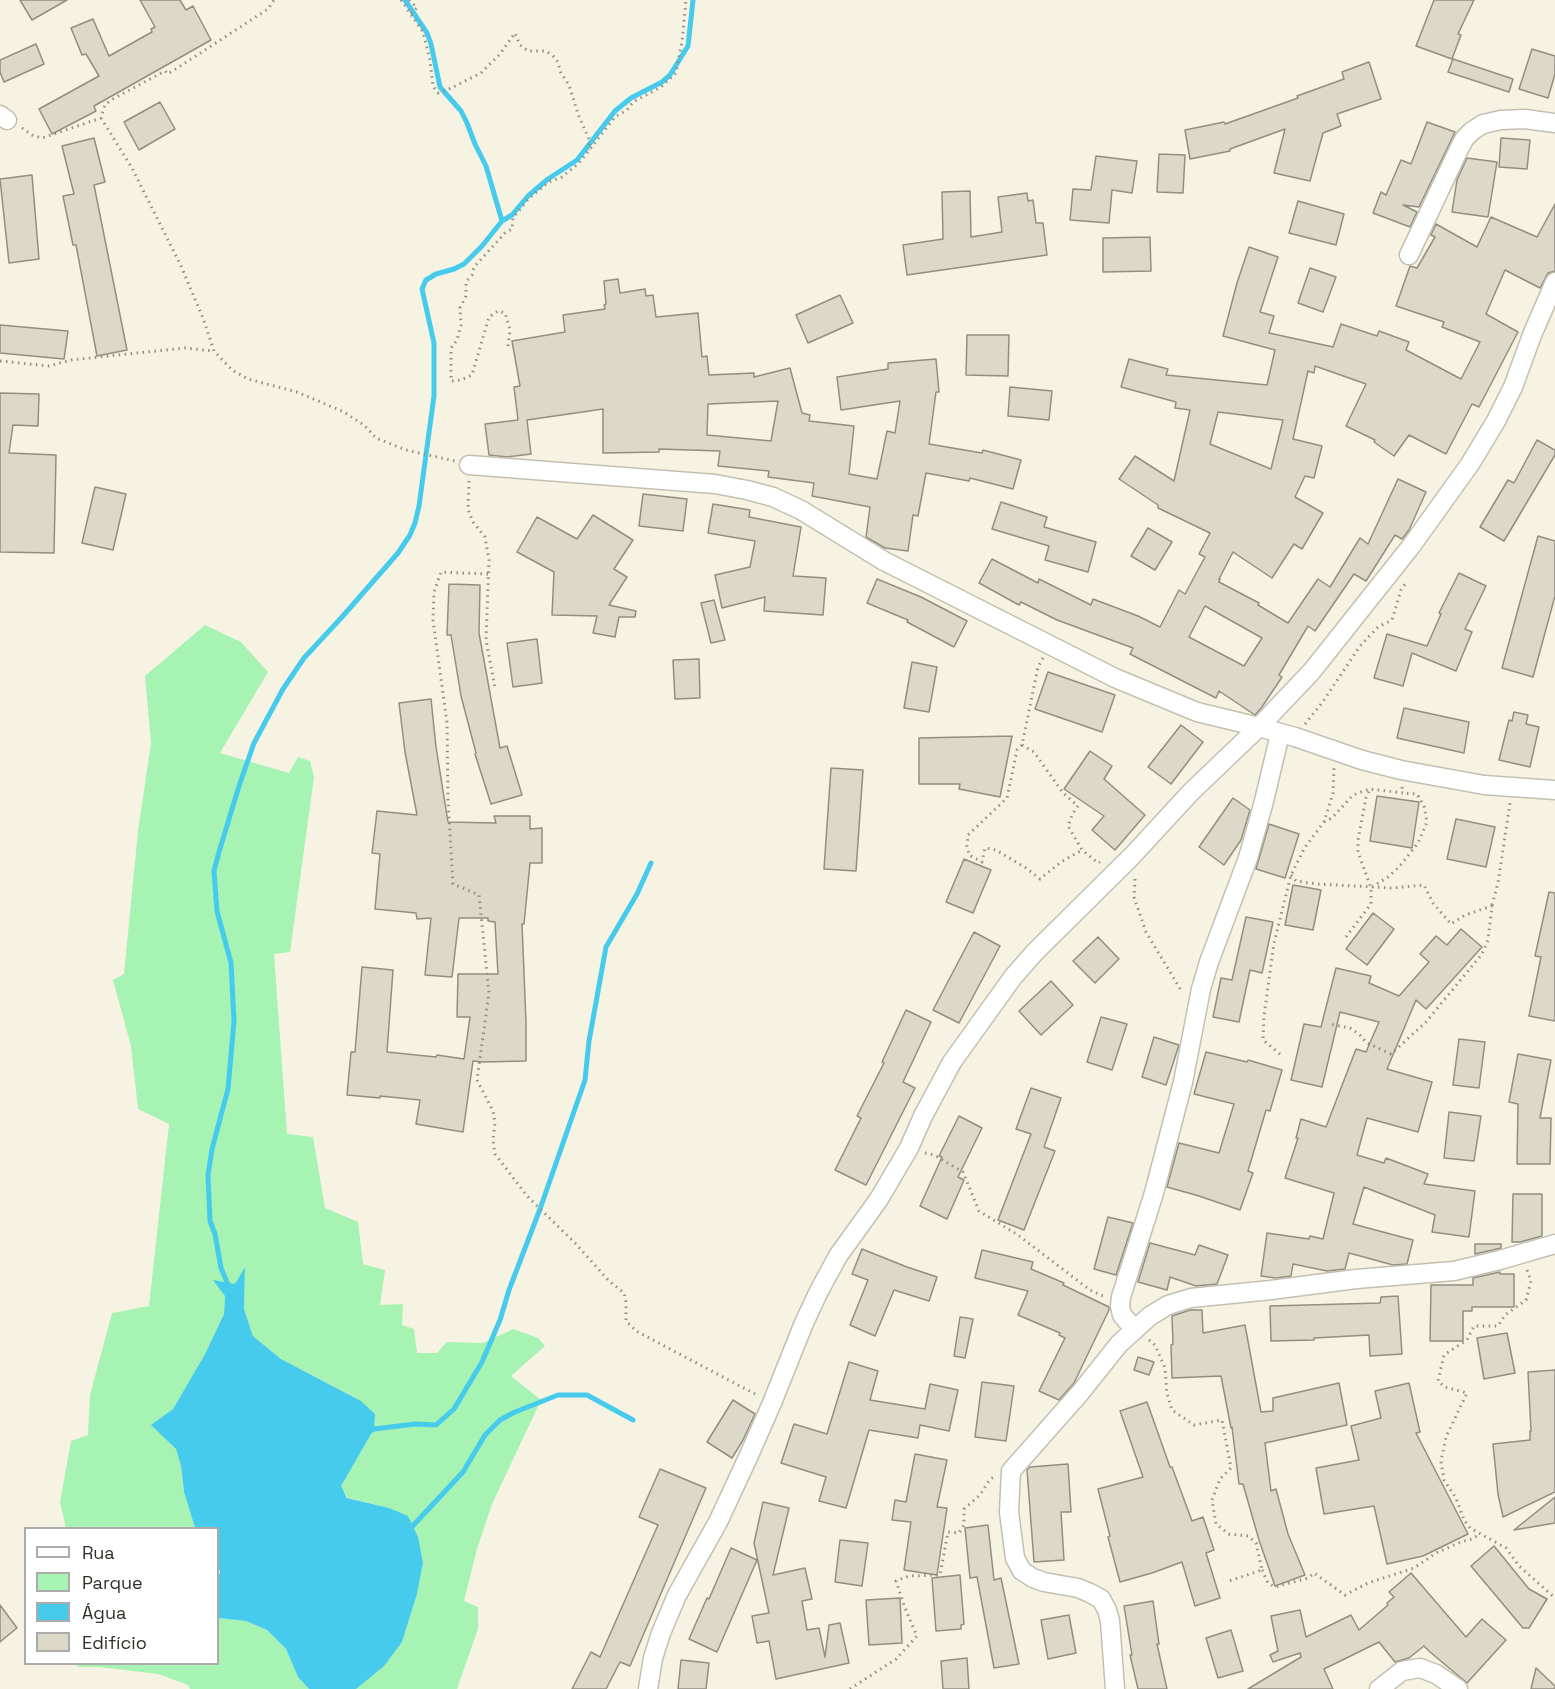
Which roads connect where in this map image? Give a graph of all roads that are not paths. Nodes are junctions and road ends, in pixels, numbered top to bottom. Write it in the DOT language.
graph roads {
  1 [pos="1555,123"];
  2 [pos="1409,255"];
  3 [pos="1553,291"];
  4 [pos="469,465"];
  5 [pos="1259,727"];
  6 [pos="1280,734"];
  7 [pos="1555,790"];
  8 [pos="1555,1244"];
  9 [pos="1135,1330"];
  10 [pos="648,1689"];
  11 [pos="1115,1689"];
  12 [pos="1379,1689"];
  13 [pos="1458,1689"];
  1 -- 2 [label="street"];
  3 -- 5 [label="street"];
  4 -- 5 [label="street"];
  5 -- 6 [label="street"];
  5 -- 10 [label="street"];
  6 -- 7 [label="street"];
  6 -- 9 [label="street"];
  8 -- 9 [label="street"];
  9 -- 11 [label="street"];
  12 -- 13 [label="street"];
}
